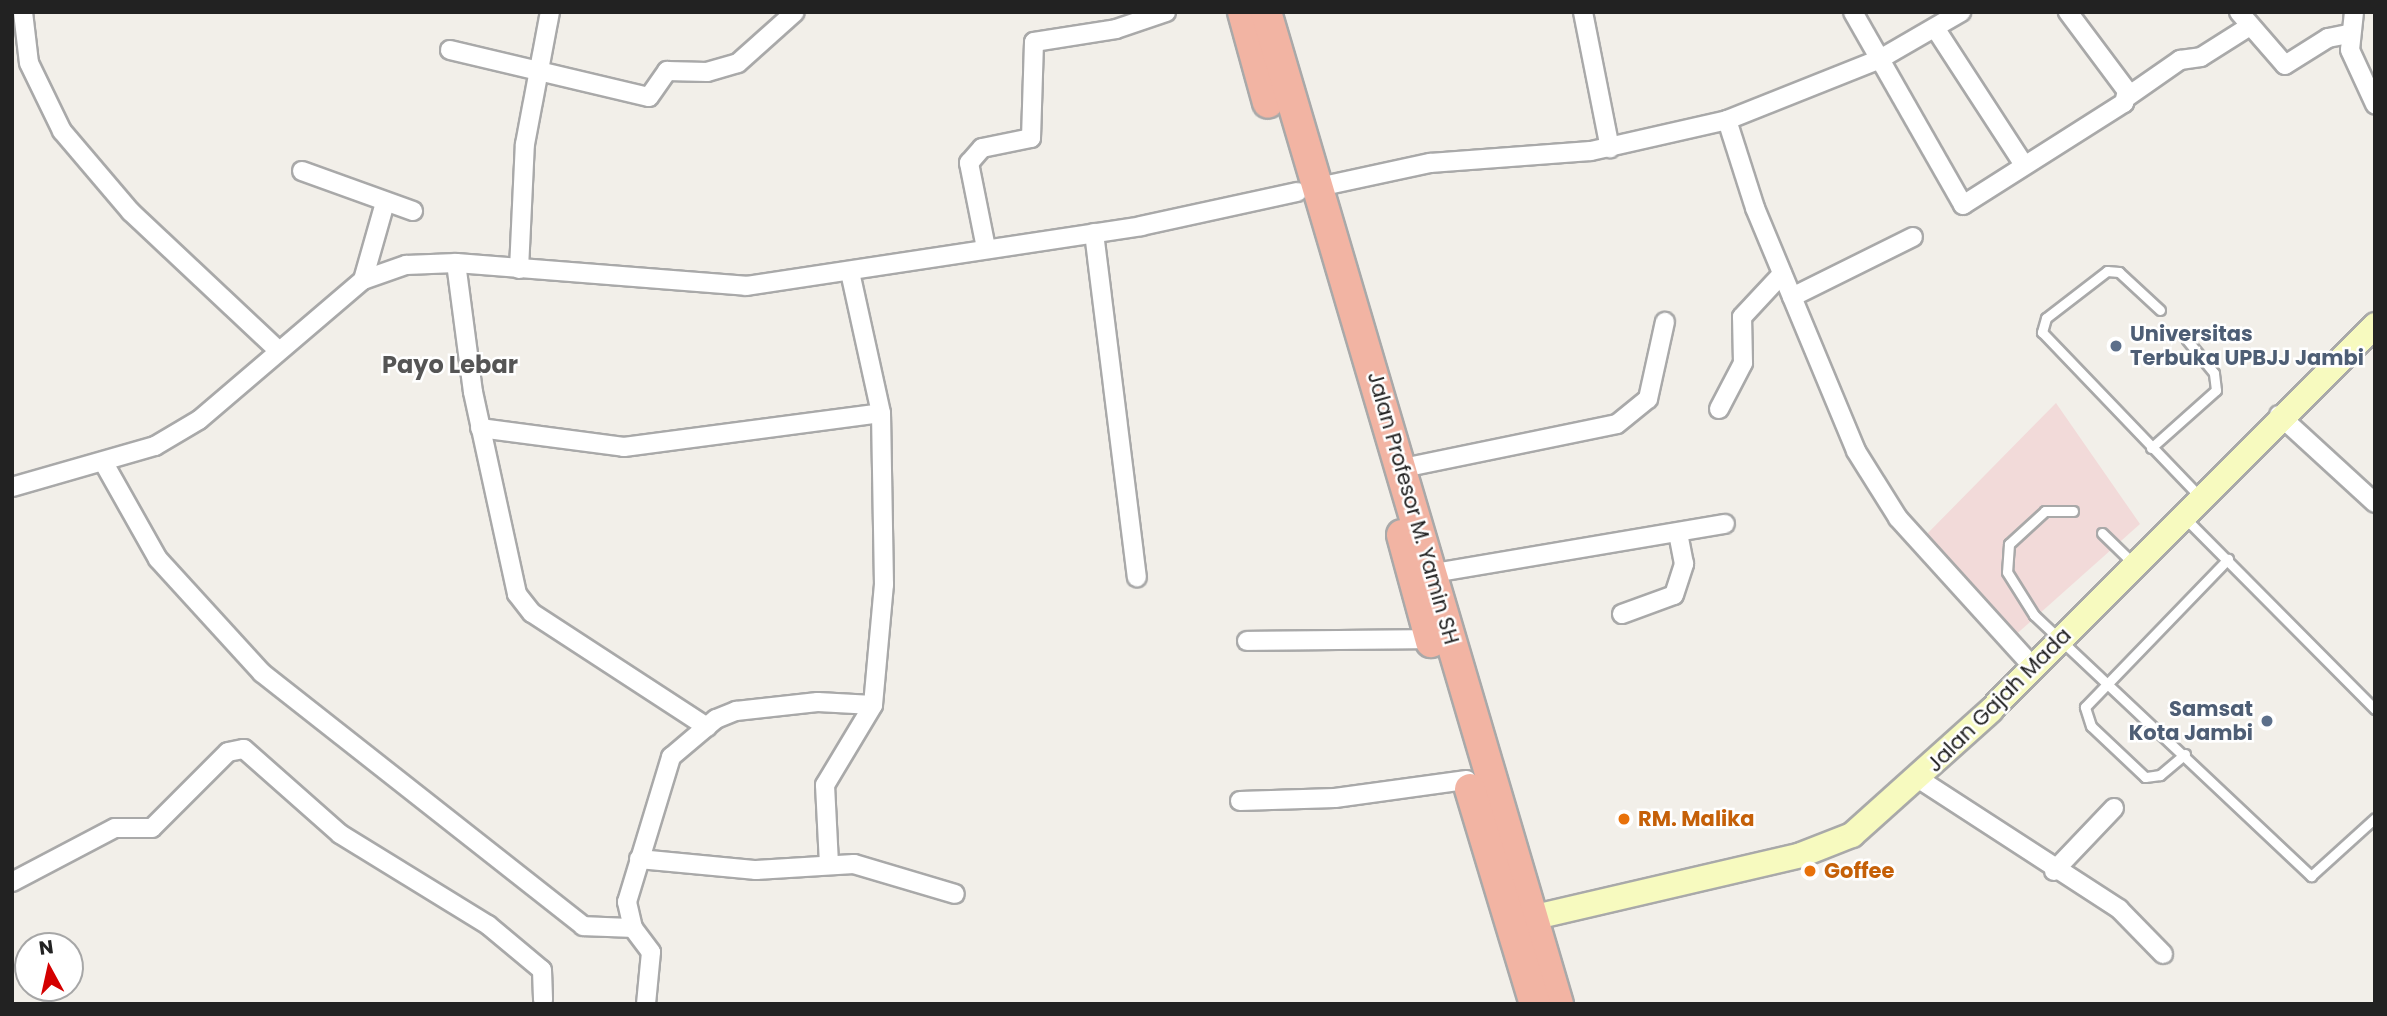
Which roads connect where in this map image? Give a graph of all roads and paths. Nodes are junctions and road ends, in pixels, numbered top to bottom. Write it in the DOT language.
graph roads {
  1 [pos="23,12"];
  2 [pos="550,12"];
  3 [pos="795,12"];
  4 [pos="1166,12"];
  5 [pos="1244,12"];
  6 [pos="1266,12"];
  7 [pos="1583,12"];
  8 [pos="1853,12"];
  9 [pos="1961,12"];
  10 [pos="2068,12"];
  11 [pos="2354,12"];
  12 [pos="2245,19"];
  13 [pos="1937,31"];
  14 [pos="2348,34"];
  15 [pos="450,50"];
  16 [pos="1877,60"];
  17 [pos="540,69"];
  18 [pos="2127,97"];
  19 [pos="2375,104"];
  20 [pos="1727,120"];
  21 [pos="1610,148"];
  22 [pos="2024,165"];
  23 [pos="302,172"];
  24 [pos="1305,190"];
  25 [pos="386,203"];
  26 [pos="413,211"];
  27 [pos="1090,233"];
  28 [pos="1913,237"];
  29 [pos="986,248"];
  30 [pos="456,263"];
  31 [pos="519,269"];
  32 [pos="850,272"];
  33 [pos="1782,274"];
  34 [pos="363,280"];
  35 [pos="1792,297"];
  36 [pos="2160,310"];
  37 [pos="1665,322"];
  38 [pos="2375,325"];
  39 [pos="2187,340"];
  40 [pos="277,349"];
  41 [pos="1374,405"];
  42 [pos="1719,409"];
  43 [pos="881,414"];
  44 [pos="2279,415"];
  45 [pos="480,428"];
  46 [pos="2151,449"];
  47 [pos="105,465"];
  48 [pos="1403,468"];
  49 [pos="12,487"];
  50 [pos="2203,500"];
  51 [pos="2375,503"];
  52 [pos="2073,511"];
  53 [pos="2186,519"];
  54 [pos="1725,524"];
  55 [pos="2102,533"];
  56 [pos="1678,534"];
  57 [pos="2228,559"];
  58 [pos="2136,566"];
  59 [pos="1434,573"];
  60 [pos="1137,577"];
  61 [pos="1622,614"];
  62 [pos="1430,639"];
  63 [pos="2061,639"];
  64 [pos="1247,641"];
  65 [pos="2034,668"];
  66 [pos="2107,681"];
  67 [pos="873,705"];
  68 [pos="2375,709"];
  69 [pos="707,727"];
  70 [pos="2185,754"];
  71 [pos="1919,779"];
  72 [pos="1467,780"];
  73 [pos="1240,801"];
  74 [pos="2113,808"];
  75 [pos="2375,818"];
  76 [pos="639,859"];
  77 [pos="829,864"];
  78 [pos="2053,871"];
  79 [pos="12,882"];
  80 [pos="956,894"];
  81 [pos="1521,921"];
  82 [pos="633,928"];
  83 [pos="2163,954"];
  84 [pos="541,1003"];
  85 [pos="646,1004"];
  86 [pos="1535,1004"];
  87 [pos="1558,1004"];
  1 -- 40 [label="street"];
  2 -- 17 [label="street"];
  3 -- 17 [label="street"];
  4 -- 29 [label="street"];
  5 -- 24 [label="highway, Jalan Profesor M. Yamin SH"];
  6 -- 24 [label="highway, Jalan Profesor M. Yamin SH"];
  7 -- 21 [label="street"];
  8 -- 16 [label="street"];
  9 -- 13 [label="street"];
  10 -- 18 [label="street"];
  11 -- 14 [label="street"];
  12 -- 14 [label="street"];
  12 -- 18 [label="street"];
  13 -- 16 [label="street"];
  13 -- 22 [label="street"];
  14 -- 19 [label="street"];
  15 -- 17 [label="street"];
  16 -- 20 [label="street"];
  16 -- 22 [label="street"];
  17 -- 31 [label="street"];
  18 -- 22 [label="street"];
  20 -- 21 [label="street"];
  20 -- 33 [label="street"];
  21 -- 24 [label="street"];
  23 -- 25 [label="street"];
  24 -- 27 [label="street"];
  24 -- 41 [label="highway, Jalan Profesor M. Yamin SH"];
  25 -- 26 [label="street"];
  25 -- 34 [label="street"];
  27 -- 29 [label="street"];
  27 -- 60 [label="street"];
  28 -- 35 [label="street"];
  29 -- 32 [label="street"];
  30 -- 31 [label="street"];
  30 -- 34 [label="street"];
  30 -- 45 [label="street"];
  31 -- 32 [label="street"];
  32 -- 43 [label="street"];
  33 -- 35 [label="street"];
  33 -- 42 [label="street"];
  34 -- 40 [label="street"];
  35 -- 65 [label="street"];
  36 -- 46 [label="lane"];
  37 -- 48 [label="street"];
  38 -- 44 [label="main road, Jalan Gajah Mada"];
  39 -- 46 [label="lane"];
  40 -- 47 [label="street"];
  41 -- 48 [label="highway, Jalan Profesor M. Yamin SH"];
  41 -- 62 [label="highway, Jalan Profesor M. Yamin SH"];
  43 -- 45 [label="street"];
  43 -- 67 [label="street"];
  44 -- 50 [label="main road, Jalan Gajah Mada"];
  44 -- 51 [label="street"];
  45 -- 69 [label="street"];
  46 -- 50 [label="lane"];
  47 -- 49 [label="street"];
  47 -- 82 [label="street"];
  48 -- 59 [label="highway, Jalan Profesor M. Yamin SH"];
  50 -- 53 [label="main road, Jalan Gajah Mada"];
  52 -- 63 [label="lane"];
  53 -- 57 [label="lane"];
  53 -- 58 [label="main road, Jalan Gajah Mada"];
  54 -- 56 [label="street"];
  55 -- 58 [label="lane"];
  56 -- 59 [label="street"];
  56 -- 61 [label="street"];
  57 -- 66 [label="lane"];
  57 -- 68 [label="lane"];
  58 -- 63 [label="main road, Jalan Gajah Mada"];
  59 -- 81 [label="highway, Jalan Profesor M. Yamin SH"];
  62 -- 64 [label="street"];
  62 -- 72 [label="highway, Jalan Profesor M. Yamin SH"];
  63 -- 65 [label="main road, Jalan Gajah Mada"];
  63 -- 66 [label="lane"];
  65 -- 71 [label="main road, Jalan Gajah Mada"];
  66 -- 70 [label="lane"];
  66 -- 70 [label="lane"];
  67 -- 69 [label="street"];
  67 -- 77 [label="street"];
  69 -- 76 [label="street"];
  70 -- 75 [label="lane"];
  71 -- 78 [label="street"];
  71 -- 81 [label="main road, Jalan Gajah Mada"];
  72 -- 73 [label="street"];
  72 -- 81 [label="highway, Jalan Profesor M. Yamin SH"];
  74 -- 78 [label="street"];
  76 -- 77 [label="street"];
  76 -- 82 [label="street"];
  77 -- 80 [label="street"];
  78 -- 83 [label="street"];
  79 -- 84 [label="street"];
  81 -- 86 [label="highway, Jalan Profesor M. Yamin SH"];
  81 -- 87 [label="highway, Jalan Profesor M. Yamin SH"];
  82 -- 85 [label="street"];
}
